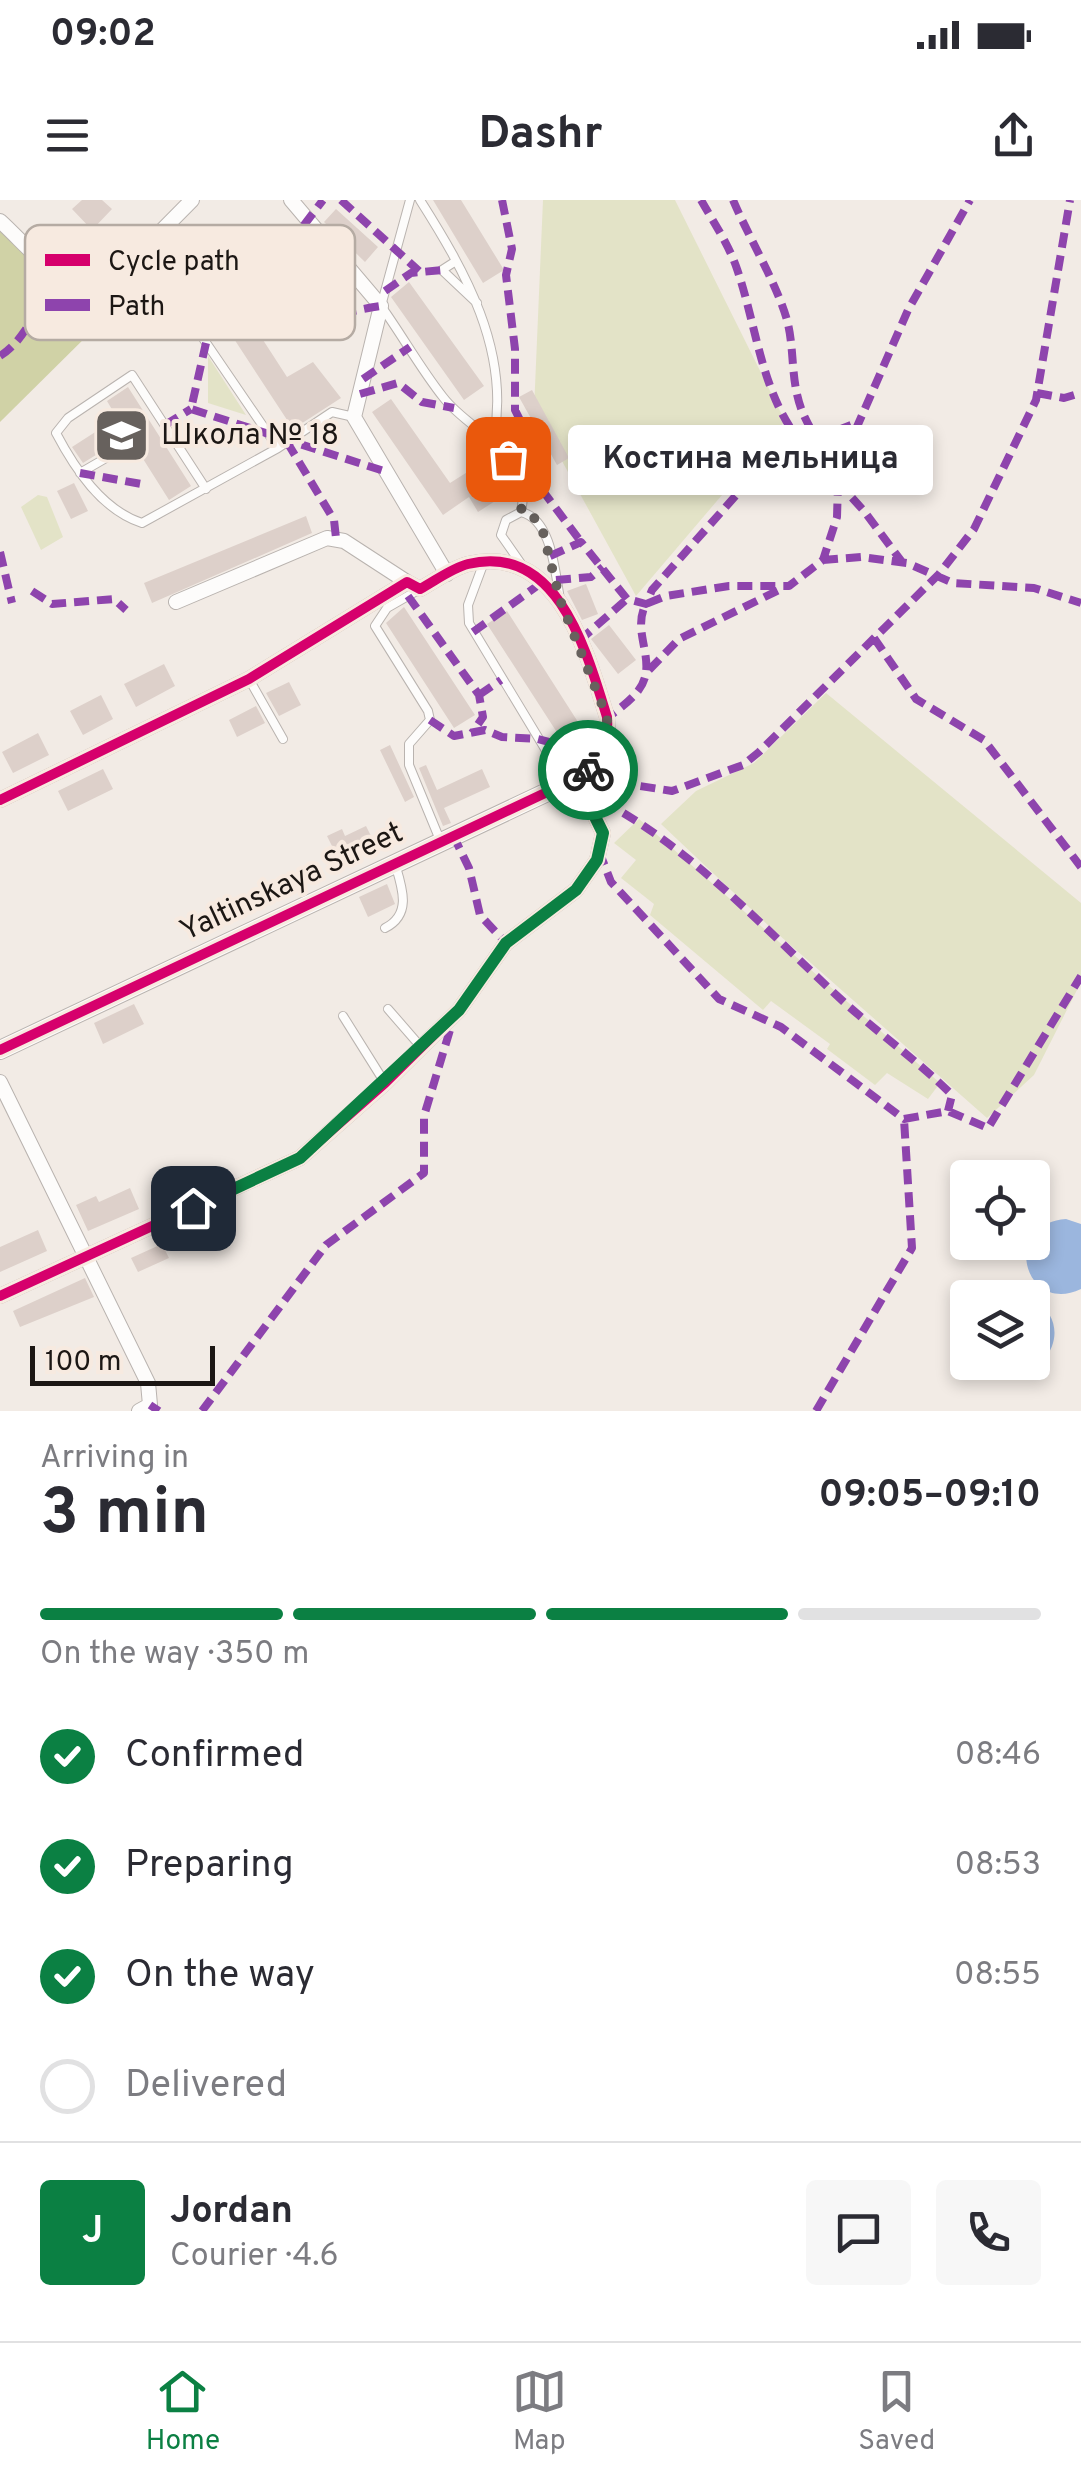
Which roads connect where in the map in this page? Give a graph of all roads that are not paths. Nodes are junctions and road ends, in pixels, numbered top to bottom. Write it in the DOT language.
graph roads {
  1 [pos="192,200"];
  2 [pos="291,200"];
  3 [pos="410,200"];
  4 [pos="420,200"];
  5 [pos="0,221"];
  6 [pos="167,225"];
  7 [pos="312,225"];
  8 [pos="25,243"];
  9 [pos="456,261"];
  10 [pos="355,276"];
  11 [pos="479,305"];
  12 [pos="380,306"];
  13 [pos="204,340"];
  14 [pos="354,417"];
  15 [pos="494,437"];
  16 [pos="125,447"];
  17 [pos="278,448"];
  18 [pos="80,472"];
  19 [pos="206,489"];
  20 [pos="521,512"];
  21 [pos="484,562"];
  22 [pos="528,572"];
  23 [pos="448,574"];
  24 [pos="414,586"];
  25 [pos="560,600"];
  26 [pos="176,602"];
  27 [pos="249,679"];
  28 [pos="284,739"];
  29 [pos="602,756"];
  30 [pos="571,780"];
  31 [pos="0,800"];
  32 [pos="440,841"];
  33 [pos="394,863"];
  34 [pos="385,928"];
  35 [pos="388,1008"];
  36 [pos="343,1016"];
  37 [pos="421,1047"];
  38 [pos="0,1050"];
  39 [pos="0,1082"];
  40 [pos="384,1083"];
  41 [pos="87,1258"];
  42 [pos="0,1296"];
  43 [pos="144,1408"];
  1 -- 6 [label="street"];
  2 -- 7 [label="street"];
  3 -- 12 [label="lane"];
  4 -- 9 [label="lane"];
  5 -- 8 [label="street"];
  9 -- 11 [label="lane"];
  9 -- 11 [label="lane"];
  10 -- 12 [label="street"];
  11 -- 15 [label="lane"];
  12 -- 14 [label="street"];
  12 -- 15 [label="lane"];
  13 -- 17 [label="lane"];
  14 -- 17 [label="lane"];
  14 -- 23 [label="street"];
  15 -- 20 [label="lane"];
  16 -- 18 [label="lane"];
  17 -- 19 [label="lane"];
  18 -- 19 [label="lane"];
  18 -- 19 [label="lane"];
  20 -- 22 [label="lane"];
  20 -- 25 [label="lane"];
  21 -- 22 [label="street"];
  21 -- 23 [label="street"];
  21 -- 30 [label="lane"];
  22 -- 25 [label="street"];
  23 -- 24 [label="street"];
  24 -- 26 [label="street"];
  24 -- 27 [label="street"];
  24 -- 32 [label="lane"];
  25 -- 29 [label="street"];
  27 -- 28 [label="lane"];
  27 -- 31 [label="street"];
  29 -- 30 [label="street, Yaltinskaya Street"];
  30 -- 32 [label="street, Yaltinskaya Street"];
  30 -- 37 [label="street"];
  32 -- 33 [label="street, Yaltinskaya Street"];
  33 -- 34 [label="lane"];
  33 -- 38 [label="street, Yaltinskaya Street"];
  35 -- 37 [label="lane"];
  36 -- 40 [label="lane"];
  37 -- 40 [label="street"];
  39 -- 41 [label="street"];
  40 -- 41 [label="street"];
  41 -- 42 [label="street"];
  41 -- 43 [label="street"];
}
